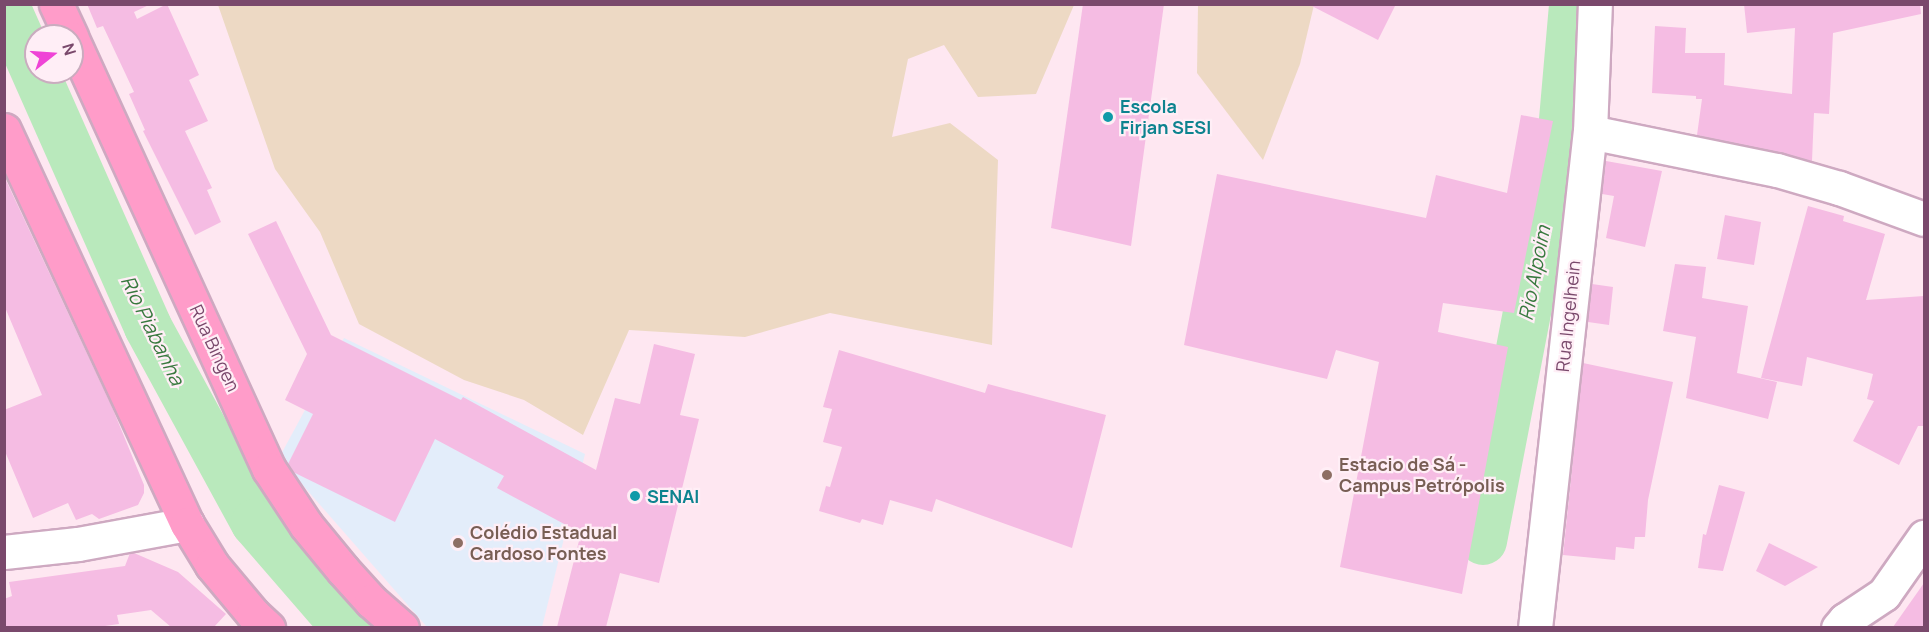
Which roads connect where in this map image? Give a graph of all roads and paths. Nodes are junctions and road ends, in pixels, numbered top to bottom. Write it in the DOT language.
graph roads {
  1 [pos="56,4"];
  2 [pos="1595,4"];
  3 [pos="65,24"];
  4 [pos="84,66"];
  5 [pos="4,130"];
  6 [pos="1590,132"];
  7 [pos="1923,210"];
  8 [pos="187,524"];
  9 [pos="1924,537"];
  10 [pos="4,552"];
  11 [pos="268,627"];
  12 [pos="402,627"];
  13 [pos="1535,627"];
  14 [pos="1838,627"];
  1 -- 3 [label="main road, Rua Bingen"];
  2 -- 6 [label="street, Rua Ingelhein"];
  4 -- 12 [label="main road, Rua Bingen"];
  5 -- 8 [label="main road"];
  6 -- 7 [label="street"];
  6 -- 13 [label="street, Rua Ingelhein"];
  8 -- 10 [label="street"];
  8 -- 11 [label="main road"];
  9 -- 14 [label="street"];
}
